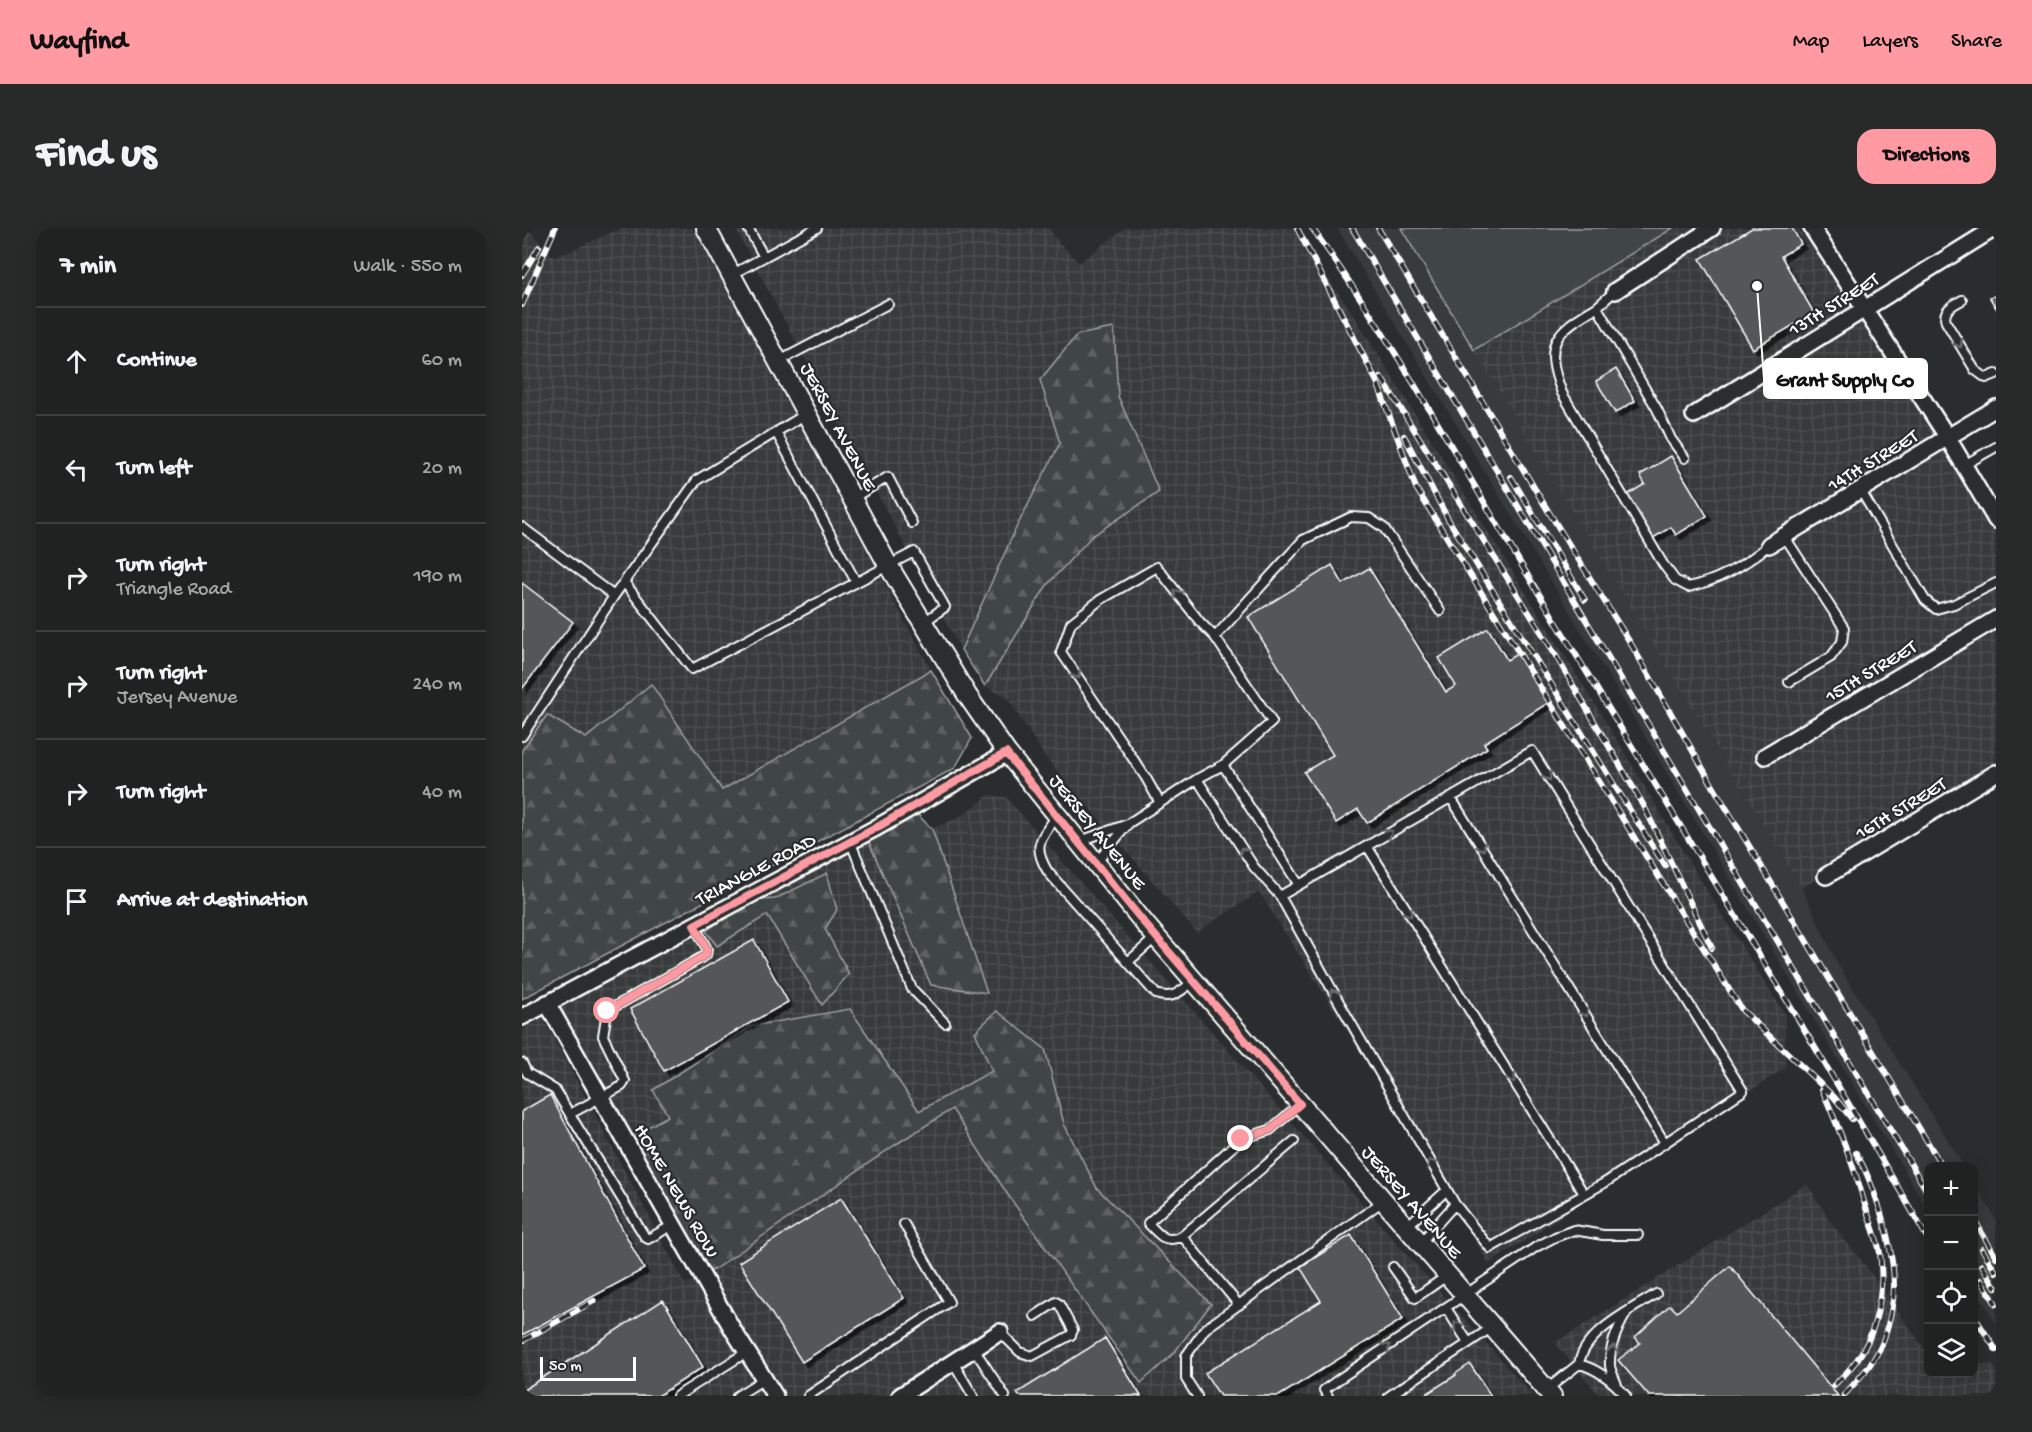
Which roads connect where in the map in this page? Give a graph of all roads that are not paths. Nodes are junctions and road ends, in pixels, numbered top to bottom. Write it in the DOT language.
graph roads {
  1 [pos="706,228"];
  2 [pos="748,228"];
  3 [pos="817,228"];
  4 [pos="1712,228"];
  5 [pos="1812,228"];
  6 [pos="1995,228"];
  7 [pos="764,257"];
  8 [pos="731,275"];
  9 [pos="1614,291"];
  10 [pos="1962,300"];
  11 [pos="888,304"];
  12 [pos="1597,307"];
  13 [pos="1863,308"];
  14 [pos="779,361"];
  15 [pos="1996,374"];
  16 [pos="1996,408"];
  17 [pos="807,413"];
  18 [pos="1694,415"];
  19 [pos="776,432"];
  20 [pos="1948,438"];
  21 [pos="1996,447"];
  22 [pos="1685,458"];
  23 [pos="1964,465"];
  24 [pos="1861,491"];
  25 [pos="853,498"];
  26 [pos="1996,520"];
  27 [pos="912,523"];
  28 [pos="522,527"];
  29 [pos="1785,537"];
  30 [pos="1769,546"];
  31 [pos="888,565"];
  32 [pos="624,582"];
  33 [pos="856,582"];
  34 [pos="1996,583"];
  35 [pos="614,596"];
  36 [pos="1440,611"];
  37 [pos="1996,619"];
  38 [pos="923,623"];
  39 [pos="1215,637"];
  40 [pos="1789,682"];
  41 [pos="522,736"];
  42 [pos="1006,753"];
  43 [pos="1765,756"];
  44 [pos="1223,765"];
  45 [pos="1996,773"];
  46 [pos="1197,779"];
  47 [pos="1451,798"];
  48 [pos="1160,803"];
  49 [pos="1057,816"];
  50 [pos="1130,824"];
  51 [pos="850,841"];
  52 [pos="1078,842"];
  53 [pos="1367,846"];
  54 [pos="1096,864"];
  55 [pos="1826,876"];
  56 [pos="1299,885"];
  57 [pos="1280,896"];
  58 [pos="694,925"];
  59 [pos="1156,937"];
  60 [pos="1128,962"];
  61 [pos="1194,981"];
  62 [pos="547,1004"];
  63 [pos="522,1017"];
  64 [pos="945,1023"];
  65 [pos="522,1064"];
  66 [pos="524,1074"];
  67 [pos="600,1098"];
  68 [pos="1300,1104"];
  69 [pos="570,1114"];
  70 [pos="1294,1141"];
  71 [pos="1665,1143"];
  72 [pos="1447,1190"];
  73 [pos="1584,1194"];
  74 [pos="1383,1200"];
  75 [pos="1455,1204"];
  76 [pos="904,1224"];
  77 [pos="673,1225"];
  78 [pos="1406,1227"];
  79 [pos="1638,1235"];
  80 [pos="1182,1236"];
  81 [pos="1420,1243"];
  82 [pos="1393,1267"];
  83 [pos="1448,1275"];
  84 [pos="1656,1294"];
  85 [pos="1465,1295"];
  86 [pos="1239,1305"];
  87 [pos="1446,1308"];
  88 [pos="1626,1314"];
  89 [pos="1035,1316"];
  90 [pos="1492,1327"];
  91 [pos="1000,1332"];
  92 [pos="1468,1342"];
  93 [pos="974,1349"];
  94 [pos="747,1352"];
  95 [pos="953,1362"];
  96 [pos="1579,1364"];
  97 [pos="765,1379"];
  98 [pos="1617,1386"];
  99 [pos="1549,1393"];
  100 [pos="677,1396"];
  101 [pos="737,1396"];
  102 [pos="775,1396"];
  103 [pos="808,1396"];
  104 [pos="900,1396"];
  105 [pos="974,1396"];
  106 [pos="1005,1396"];
  107 [pos="1197,1396"];
  108 [pos="1328,1396"];
  109 [pos="1389,1396"];
  110 [pos="1626,1396"];
  1 -- 8 [label="street, JERSEY AVENUE"];
  2 -- 7 [label="lane"];
  3 -- 7 [label="lane"];
  4 -- 9 [label="street"];
  5 -- 13 [label="street"];
  6 -- 13 [label="street, 13TH STREET"];
  7 -- 8 [label="lane"];
  8 -- 14 [label="street, JERSEY AVENUE"];
  9 -- 12 [label="lane"];
  10 -- 15 [label="lane, one-way"];
  11 -- 14 [label="lane"];
  12 -- 22 [label="lane"];
  12 -- 30 [label="lane"];
  13 -- 18 [label="street, 13TH STREET"];
  13 -- 20 [label="street"];
  14 -- 17 [label="street, JERSEY AVENUE"];
  16 -- 20 [label="street, 14TH STREET"];
  17 -- 19 [label="lane"];
  17 -- 25 [label="street, JERSEY AVENUE"];
  19 -- 32 [label="lane"];
  19 -- 33 [label="lane"];
  20 -- 23 [label="street"];
  20 -- 24 [label="street, 14TH STREET"];
  21 -- 23 [label="lane"];
  23 -- 26 [label="street"];
  24 -- 29 [label="street, 14TH STREET"];
  24 -- 34 [label="lane"];
  25 -- 27 [label="lane"];
  25 -- 31 [label="street, JERSEY AVENUE"];
  28 -- 35 [label="lane"];
  29 -- 30 [label="street, 14TH STREET"];
  29 -- 40 [label="lane"];
  31 -- 33 [label="lane"];
  31 -- 38 [label="street, JERSEY AVENUE"];
  31 -- 38 [label="lane"];
  32 -- 33 [label="lane"];
  32 -- 35 [label="lane"];
  35 -- 41 [label="lane"];
  36 -- 39 [label="lane"];
  37 -- 43 [label="street, 15TH STREET"];
  38 -- 42 [label="street, JERSEY AVENUE"];
  39 -- 44 [label="lane"];
  39 -- 48 [label="lane, one-way"];
  42 -- 49 [label="street, JERSEY AVENUE"];
  42 -- 51 [label="street, TRIANGLE ROAD"];
  44 -- 46 [label="lane"];
  44 -- 56 [label="lane"];
  45 -- 55 [label="street, 16TH STREET"];
  46 -- 48 [label="lane"];
  57 -- 46 [label="lane, one-way"];
  53 -- 47 [label="lane, one-way"];
  47 -- 71 [label="lane, one-way"];
  47 -- 71 [label="lane, one-way"];
  48 -- 50 [label="lane"];
  49 -- 52 [label="street, JERSEY AVENUE"];
  49 -- 60 [label="lane"];
  50 -- 52 [label="lane"];
  50 -- 54 [label="lane"];
  51 -- 58 [label="street, TRIANGLE ROAD"];
  51 -- 64 [label="lane"];
  52 -- 54 [label="street, JERSEY AVENUE"];
  53 -- 56 [label="lane"];
  53 -- 73 [label="lane, one-way"];
  54 -- 59 [label="street, JERSEY AVENUE"];
  56 -- 57 [label="lane"];
  72 -- 57 [label="lane, one-way"];
  58 -- 62 [label="street, TRIANGLE ROAD"];
  58 -- 67 [label="lane"];
  59 -- 60 [label="lane"];
  59 -- 61 [label="street, JERSEY AVENUE"];
  60 -- 61 [label="lane"];
  61 -- 68 [label="street, JERSEY AVENUE"];
  62 -- 63 [label="street, TRIANGLE ROAD"];
  62 -- 67 [label="street, HOME NEWS ROW"];
  65 -- 66 [label="lane"];
  66 -- 69 [label="lane"];
  67 -- 69 [label="lane"];
  67 -- 77 [label="street, HOME NEWS ROW"];
  68 -- 74 [label="street, JERSEY AVENUE"];
  68 -- 80 [label="lane"];
  69 -- 77 [label="lane"];
  70 -- 80 [label="lane"];
  71 -- 73 [label="lane"];
  72 -- 75 [label="lane"];
  72 -- 78 [label="lane"];
  73 -- 75 [label="lane"];
  74 -- 78 [label="street, JERSEY AVENUE"];
  74 -- 86 [label="lane"];
  75 -- 81 [label="lane"];
  76 -- 103 [label="lane"];
  77 -- 94 [label="street, HOME NEWS ROW"];
  78 -- 81 [label="street, JERSEY AVENUE"];
  79 -- 85 [label="lane"];
  80 -- 86 [label="lane"];
  81 -- 83 [label="street, JERSEY AVENUE"];
  82 -- 83 [label="lane"];
  83 -- 85 [label="street, JERSEY AVENUE"];
  84 -- 88 [label="lane"];
  85 -- 87 [label="lane"];
  85 -- 90 [label="street, JERSEY AVENUE"];
  86 -- 107 [label="lane"];
  92 -- 87 [label="lane, one-way"];
  108 -- 87 [label="lane, one-way"];
  88 -- 96 [label="lane"];
  98 -- 88 [label="lane, one-way"];
  89 -- 91 [label="lane"];
  90 -- 92 [label="lane"];
  90 -- 99 [label="street, JERSEY AVENUE"];
  91 -- 93 [label="street"];
  92 -- 109 [label="lane"];
  93 -- 95 [label="street"];
  93 -- 106 [label="lane"];
  94 -- 97 [label="street, HOME NEWS ROW"];
  94 -- 100 [label="lane"];
  95 -- 104 [label="street"];
  95 -- 105 [label="lane"];
  96 -- 98 [label="lane"];
  96 -- 99 [label="lane"];
  97 -- 101 [label="lane"];
  97 -- 102 [label="street, HOME NEWS ROW"];
  98 -- 110 [label="lane"];
}
